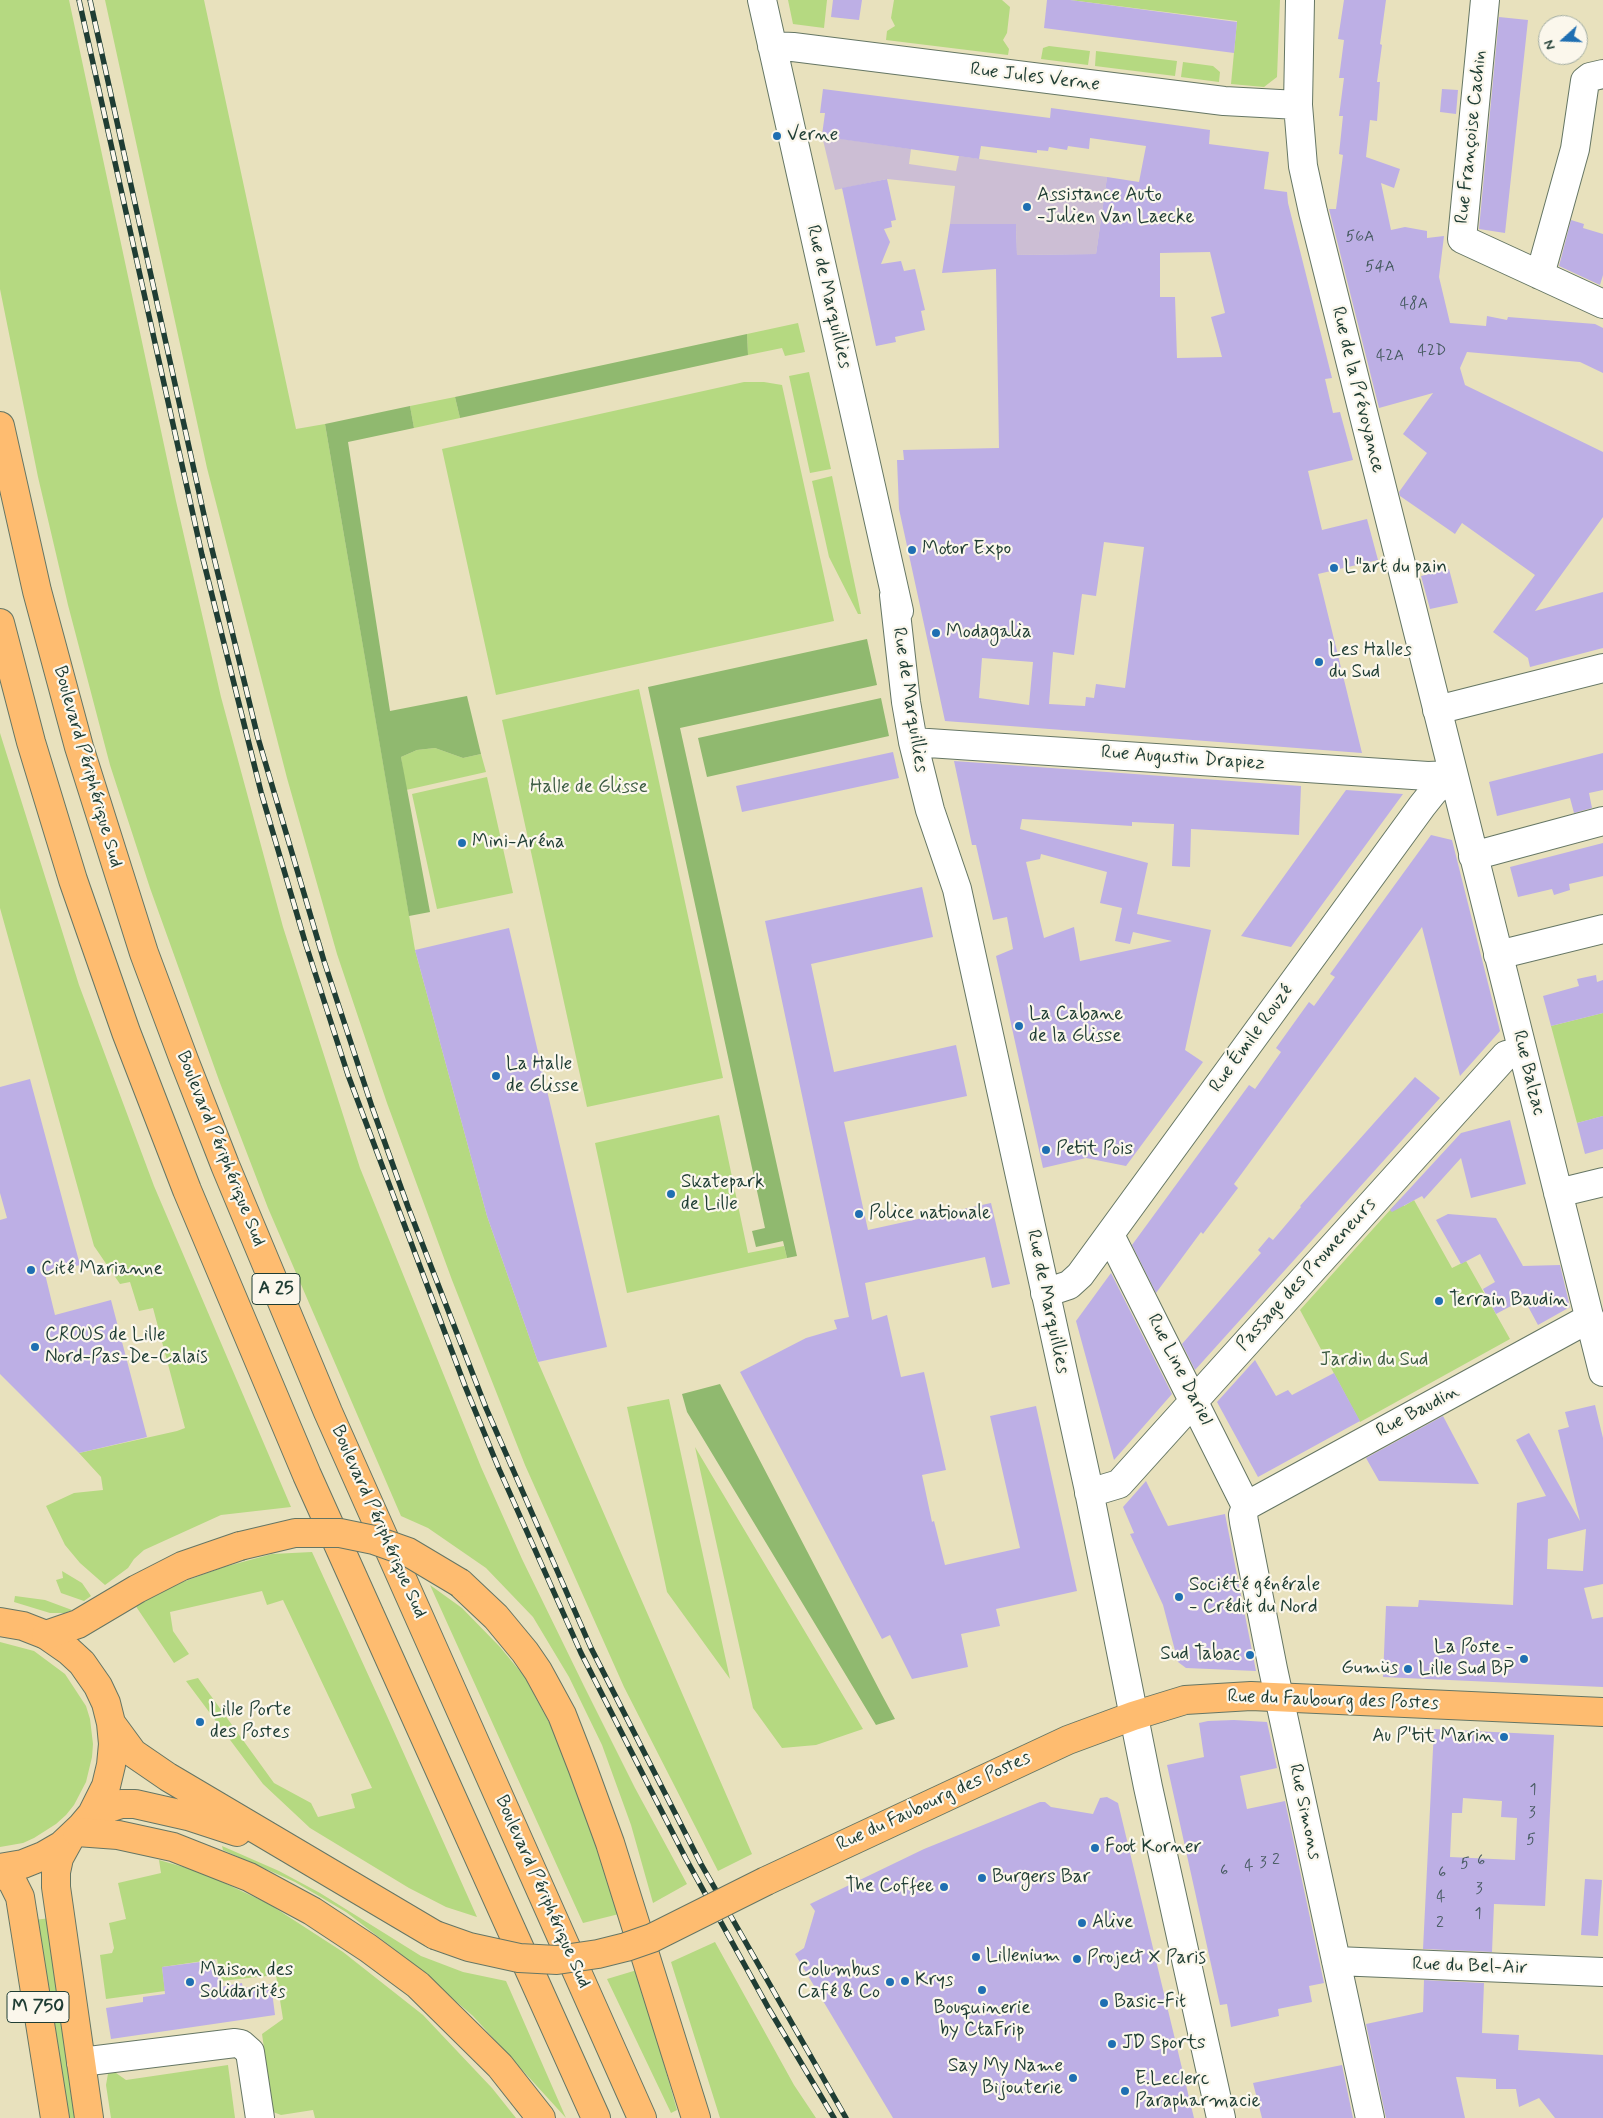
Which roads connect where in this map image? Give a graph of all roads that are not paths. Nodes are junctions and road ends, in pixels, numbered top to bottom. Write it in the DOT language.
graph roads {
  1 [pos="762,0"];
  2 [pos="1300,0"];
  3 [pos="1485,0"];
  4 [pos="772,46"];
  5 [pos="1603,74"];
  6 [pos="1298,105"];
  7 [pos="1540,275"];
  8 [pos="1603,304"];
  9 [pos="0,426"];
  10 [pos="0,623"];
  11 [pos="1603,668"];
  12 [pos="1437,710"];
  13 [pos="922,742"];
  14 [pos="1453,774"];
  15 [pos="1603,822"];
  16 [pos="1473,856"];
  17 [pos="1603,928"];
  18 [pos="1498,955"];
  19 [pos="1522,1051"];
  20 [pos="1603,1182"];
  21 [pos="1558,1193"];
  22 [pos="1110,1235"];
  23 [pos="1045,1293"];
  24 [pos="1590,1318"];
  25 [pos="1603,1372"];
  26 [pos="1194,1400"];
  27 [pos="1089,1493"];
  28 [pos="1246,1506"];
  29 [pos="0,1622"];
  30 [pos="46,1635"];
  31 [pos="1279,1697"];
  32 [pos="1603,1712"];
  33 [pos="1133,1716"];
  34 [pos="111,1723"];
  35 [pos="78,1831"];
  36 [pos="302,1857"];
  37 [pos="0,1868"];
  38 [pos="0,1872"];
  39 [pos="1336,1961"];
  40 [pos="1603,1972"];
  41 [pos="81,2062"];
  42 [pos="55,2118"];
  43 [pos="89,2118"];
  44 [pos="260,2118"];
  45 [pos="541,2118"];
  46 [pos="596,2118"];
  47 [pos="642,2118"];
  48 [pos="696,2118"];
  49 [pos="1221,2118"];
  50 [pos="1370,2118"];
  1 -- 4 [label="street, Rue de Marquillies"];
  2 -- 6 [label="street, Rue de la Prévoyance"];
  3 -- 7 [label="street, Rue Françoise Cachin"];
  4 -- 6 [label="street, Rue Jules Verne"];
  4 -- 13 [label="street, Rue de Marquillies"];
  5 -- 7 [label="street"];
  6 -- 12 [label="street, Rue de la Prévoyance"];
  7 -- 8 [label="street, Rue Françoise Cachin"];
  9 -- 47 [label="main road, Boulevard Périphérique Sud / A 25"];
  10 -- 46 [label="main road, A 25"];
  11 -- 12 [label="street"];
  12 -- 14 [label="street, Rue de la Prévoyance"];
  13 -- 14 [label="street, Rue Augustin Drapiez"];
  13 -- 23 [label="street, Rue de Marquillies"];
  14 -- 16 [label="street, Rue Balzac"];
  14 -- 22 [label="street, Rue Émile Rouzé"];
  15 -- 16 [label="street"];
  16 -- 18 [label="street, Rue Balzac"];
  17 -- 18 [label="street"];
  18 -- 19 [label="street, Rue Balzac"];
  19 -- 21 [label="street, Rue Balzac"];
  19 -- 26 [label="street, Passage des Promeneurs"];
  20 -- 21 [label="street"];
  21 -- 24 [label="street, Rue Balzac"];
  22 -- 23 [label="street, Rue Émile Rouzé"];
  22 -- 26 [label="street, Rue Line Dariel"];
  23 -- 27 [label="street, Rue de Marquillies"];
  24 -- 25 [label="street, Rue Balzac"];
  24 -- 28 [label="street, Rue Baudin"];
  26 -- 27 [label="street, Passage des Promeneurs"];
  26 -- 28 [label="street, Rue Line Dariel"];
  27 -- 33 [label="street, Rue de Marquillies"];
  28 -- 31 [label="street, Rue Simons"];
  29 -- 30 [label="main road"];
  30 -- 34 [label="main road"];
  30 -- 48 [label="main road, bridge"];
  31 -- 32 [label="main road, Rue du Faubourg des Postes"];
  31 -- 33 [label="main road, Rue du Faubourg des Postes"];
  31 -- 39 [label="street, Rue Simons"];
  33 -- 36 [label="main road, Rue du Faubourg des Postes, bridge"];
  33 -- 49 [label="street, Rue de Marquillies"];
  34 -- 35 [label="main road"];
  34 -- 36 [label="main road, Rue du Faubourg des Postes"];
  35 -- 36 [label="main road, Rue du Faubourg des Postes"];
  35 -- 37 [label="main road, Rue du Faubourg des Postes"];
  35 -- 41 [label="main road, M 750"];
  35 -- 45 [label="main road"];
  38 -- 42 [label="main road, M 750"];
  39 -- 40 [label="street, Rue du Bel-Air"];
  39 -- 50 [label="street, Rue Simons"];
  41 -- 43 [label="main road, M 750"];
  41 -- 44 [label="street"];
}
